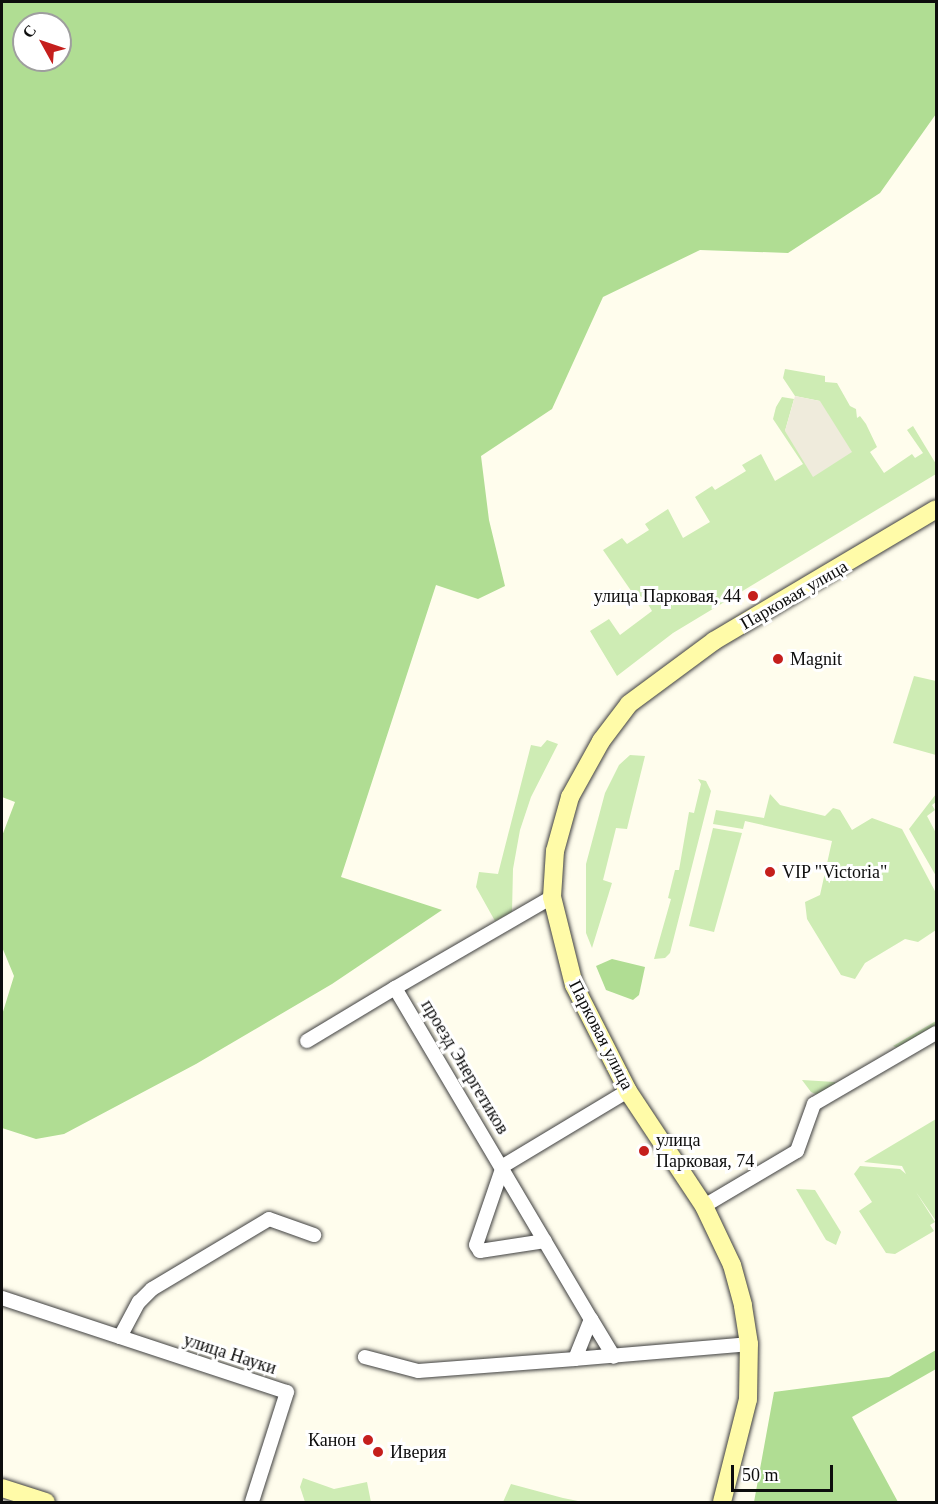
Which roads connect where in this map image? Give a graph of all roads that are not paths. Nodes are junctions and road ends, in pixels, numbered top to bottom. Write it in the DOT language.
graph roads {
  1 [pos="936,509"];
  2 [pos="552,897"];
  3 [pos="395,988"];
  4 [pos="936,1033"];
  5 [pos="308,1041"];
  6 [pos="628,1091"];
  7 [pos="503,1166"];
  8 [pos="704,1206"];
  9 [pos="314,1234"];
  10 [pos="545,1241"];
  11 [pos="2,1298"];
  12 [pos="591,1319"];
  13 [pos="120,1337"];
  14 [pos="749,1344"];
  15 [pos="614,1357"];
  16 [pos="365,1358"];
  17 [pos="575,1359"];
  18 [pos="2,1488"];
  19 [pos="46,1503"];
  20 [pos="252,1503"];
  21 [pos="722,1503"];
  1 -- 2 [label="street, Парковая улица"];
  2 -- 3 [label="street"];
  2 -- 6 [label="street, Парковая улица"];
  3 -- 5 [label="street"];
  3 -- 7 [label="street, проезд Энергетиков"];
  4 -- 8 [label="street"];
  6 -- 7 [label="street"];
  6 -- 8 [label="street, Парковая улица"];
  7 -- 10 [label="street, проезд Энергетиков"];
  7 -- 10 [label="street"];
  8 -- 14 [label="street, Парковая улица"];
  9 -- 13 [label="street"];
  10 -- 12 [label="street, проезд Энергетиков"];
  11 -- 13 [label="street, улица Науки"];
  12 -- 15 [label="street, проезд Энергетиков"];
  12 -- 17 [label="street"];
  13 -- 20 [label="street, улица Науки"];
  14 -- 15 [label="street"];
  14 -- 21 [label="street, Парковая улица"];
  15 -- 17 [label="street"];
  16 -- 17 [label="street"];
  18 -- 19 [label="street"];
}
